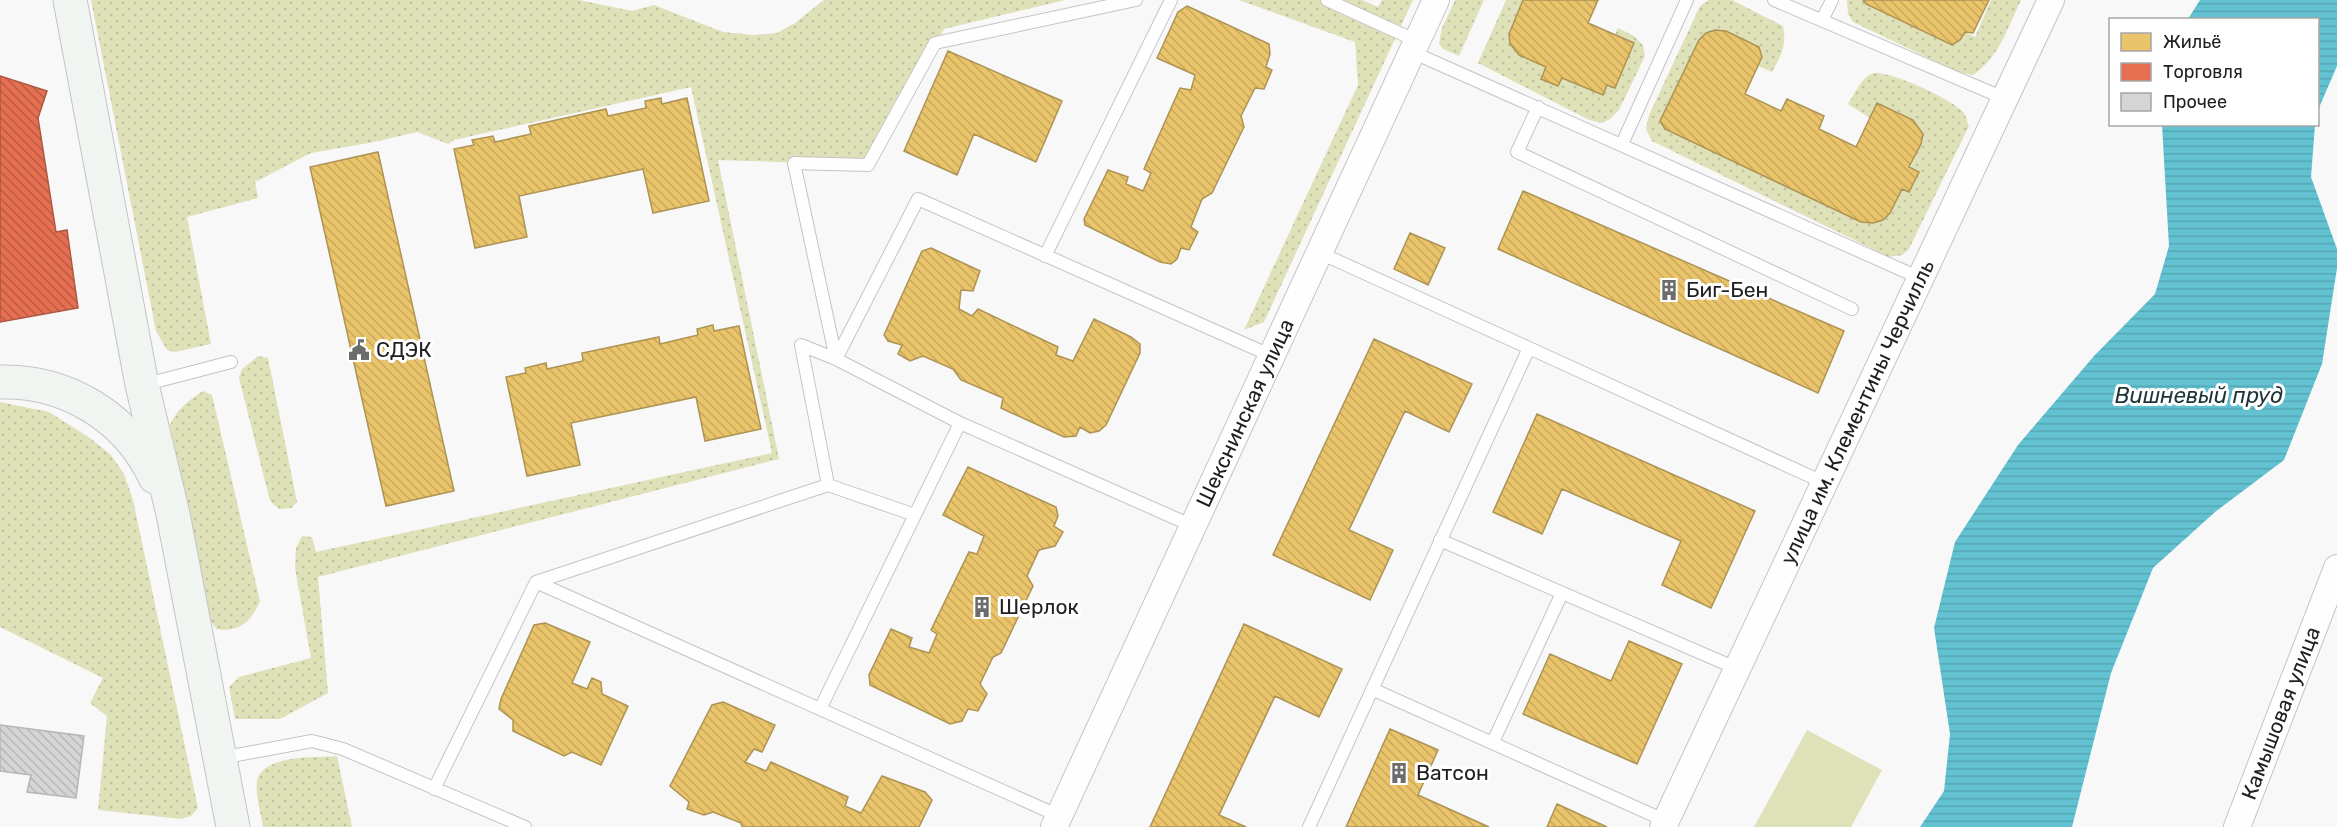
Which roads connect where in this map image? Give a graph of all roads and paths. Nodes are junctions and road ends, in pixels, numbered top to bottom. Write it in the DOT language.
graph roads {
  1 [pos="70,0"];
  2 [pos="1136,0"];
  3 [pos="1171,0"];
  4 [pos="1327,0"];
  5 [pos="1436,0"];
  6 [pos="1687,0"];
  7 [pos="1774,0"];
  8 [pos="1832,0"];
  9 [pos="2051,0"];
  10 [pos="1822,20"];
  11 [pos="1414,47"];
  12 [pos="2006,99"];
  13 [pos="1538,107"];
  14 [pos="1622,144"];
  15 [pos="1320,253"];
  16 [pos="1045,256"];
  17 [pos="1920,278"];
  18 [pos="1852,309"];
  19 [pos="1529,348"];
  20 [pos="1272,356"];
  21 [pos="836,359"];
  22 [pos="231,362"];
  23 [pos="0,382"];
  24 [pos="142,385"];
  25 [pos="960,423"];
  26 [pos="1825,483"];
  27 [pos="828,485"];
  28 [pos="173,514"];
  29 [pos="915,515"];
  30 [pos="1193,526"];
  31 [pos="1440,540"];
  32 [pos="2337,568"];
  33 [pos="536,582"];
  34 [pos="1562,593"];
  35 [pos="1738,669"];
  36 [pos="1372,689"];
  37 [pos="820,709"];
  38 [pos="1493,742"];
  39 [pos="219,758"];
  40 [pos="434,789"];
  41 [pos="1057,821"];
  42 [pos="1664,824"];
  43 [pos="233,827"];
  44 [pos="525,827"];
  45 [pos="1308,827"];
  46 [pos="2237,827"];
  1 -- 24 [label="main road"];
  2 -- 21 [label="lane"];
  3 -- 16 [label="lane"];
  4 -- 11 [label="lane"];
  5 -- 11 [label="street, Шекснинская улица"];
  6 -- 14 [label="lane"];
  7 -- 10 [label="lane"];
  8 -- 10 [label="lane"];
  9 -- 12 [label="street, улица им. Клементины Черчилль"];
  10 -- 12 [label="lane"];
  11 -- 13 [label="lane"];
  11 -- 15 [label="street, Шекснинская улица"];
  12 -- 17 [label="street, улица им. Клементины Черчилль"];
  13 -- 14 [label="lane"];
  13 -- 18 [label="lane"];
  14 -- 17 [label="lane"];
  15 -- 19 [label="lane"];
  15 -- 20 [label="street, Шекснинская улица"];
  16 -- 20 [label="lane"];
  16 -- 21 [label="lane"];
  17 -- 26 [label="street, улица им. Клементины Черчилль"];
  19 -- 26 [label="lane"];
  19 -- 31 [label="lane"];
  20 -- 30 [label="street, Шекснинская улица"];
  21 -- 25 [label="lane"];
  21 -- 27 [label="lane"];
  22 -- 24 [label="lane"];
  23 -- 28 [label="main road"];
  24 -- 28 [label="main road"];
  25 -- 29 [label="lane"];
  25 -- 30 [label="lane"];
  26 -- 35 [label="street, улица им. Клементины Черчилль"];
  27 -- 29 [label="lane"];
  27 -- 33 [label="lane"];
  28 -- 39 [label="main road"];
  29 -- 37 [label="lane"];
  30 -- 41 [label="street, Шекснинская улица"];
  31 -- 34 [label="lane"];
  31 -- 36 [label="lane"];
  32 -- 46 [label="street, Камышовая улица"];
  33 -- 37 [label="lane"];
  33 -- 40 [label="lane"];
  34 -- 35 [label="lane"];
  34 -- 38 [label="lane"];
  35 -- 42 [label="street, улица им. Клементины Черчилль"];
  36 -- 38 [label="lane"];
  36 -- 45 [label="lane"];
  37 -- 41 [label="lane"];
  38 -- 42 [label="lane"];
  39 -- 40 [label="lane"];
  39 -- 43 [label="main road"];
  40 -- 44 [label="lane"];
}
